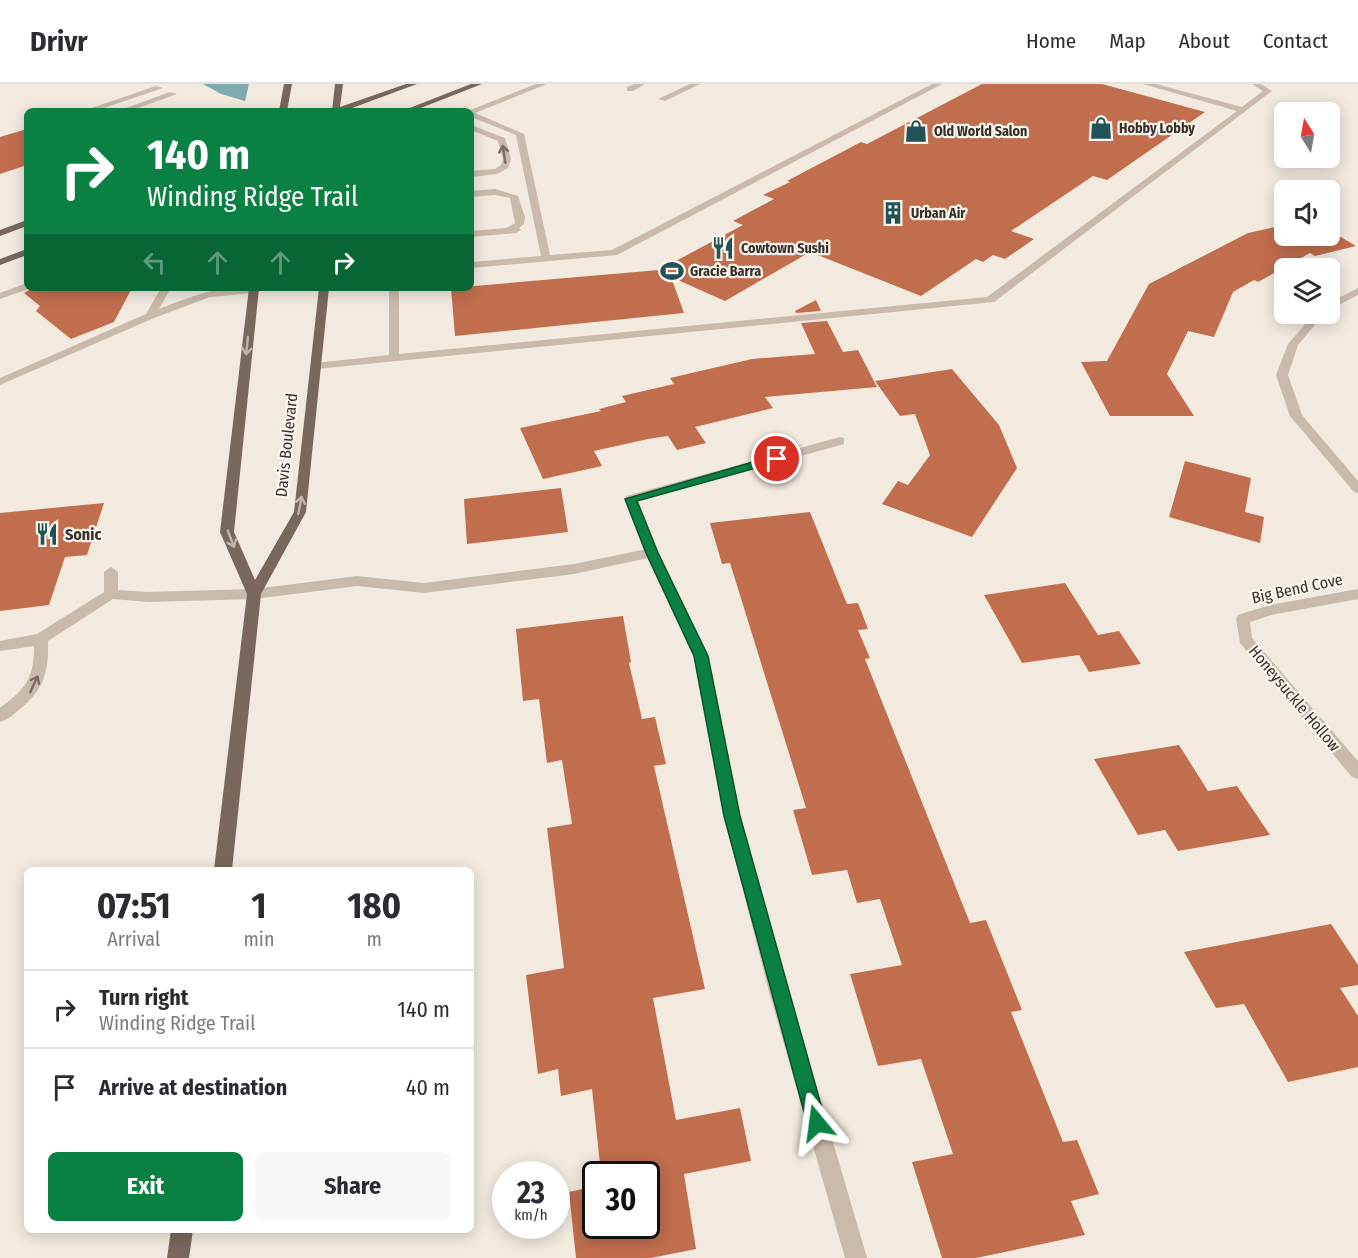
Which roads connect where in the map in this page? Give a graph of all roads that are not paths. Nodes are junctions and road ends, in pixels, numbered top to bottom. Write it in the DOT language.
graph roads {
  1 [pos="288,84"];
  2 [pos="339,84"];
  3 [pos="413,84"];
  4 [pos="478,84"];
  5 [pos="543,84"];
  6 [pos="641,84"];
  7 [pos="696,84"];
  8 [pos="938,84"];
  9 [pos="1147,84"];
  10 [pos="1256,84"];
  11 [pos="630,88"];
  12 [pos="166,91"];
  13 [pos="662,99"];
  14 [pos="99,108"];
  15 [pos="114,108"];
  16 [pos="129,108"];
  17 [pos="284,108"];
  18 [pos="336,108"];
  19 [pos="345,108"];
  20 [pos="413,108"];
  21 [pos="1244,110"];
  22 [pos="474,112"];
  23 [pos="474,114"];
  24 [pos="474,128"];
  25 [pos="474,174"];
  26 [pos="474,194"];
  27 [pos="24,224"];
  28 [pos="540,228"];
  29 [pos="508,231"];
  30 [pos="0,233"];
  31 [pos="474,234"];
  32 [pos="24,253"];
  33 [pos="546,258"];
  34 [pos="0,262"];
  35 [pos="474,265"];
  36 [pos="24,287"];
  37 [pos="164,291"];
  38 [pos="236,291"];
  39 [pos="254,291"];
  40 [pos="324,291"];
  41 [pos="394,291"];
  42 [pos="1358,291"];
  43 [pos="0,296"];
  44 [pos="1340,301"];
  45 [pos="150,316"];
  46 [pos="1310,324"];
  47 [pos="394,358"];
  48 [pos="316,366"];
  49 [pos="0,382"];
  50 [pos="840,441"];
  51 [pos="1358,489"];
  52 [pos="652,553"];
  53 [pos="111,572"];
  54 [pos="111,594"];
  55 [pos="254,594"];
  56 [pos="1358,594"];
  57 [pos="1243,619"];
  58 [pos="41,639"];
  59 [pos="0,646"];
  60 [pos="0,716"];
  61 [pos="1358,772"];
  62 [pos="223,867"];
  63 [pos="182,1233"];
  64 [pos="178,1258"];
  65 [pos="856,1258"];
  1 -- 17 [label="main road"];
  2 -- 18 [label="main road"];
  3 -- 19 [label="main road"];
  4 -- 20 [label="main road"];
  5 -- 22 [label="street"];
  6 -- 11 [label="street"];
  7 -- 13 [label="street"];
  8 -- 33 [label="street"];
  9 -- 21 [label="street"];
  10 -- 21 [label="street"];
  12 -- 14 [label="street"];
  12 -- 15 [label="street"];
  12 -- 16 [label="street"];
  21 -- 47 [label="street"];
  23 -- 28 [label="street"];
  25 -- 24 [label="street, one-way"];
  26 -- 29 [label="street"];
  27 -- 30 [label="main road"];
  28 -- 29 [label="street"];
  28 -- 33 [label="street"];
  29 -- 31 [label="street"];
  32 -- 34 [label="main road"];
  33 -- 35 [label="street"];
  36 -- 43 [label="street"];
  37 -- 45 [label="street"];
  38 -- 45 [label="street"];
  39 -- 55 [label="main road, Davis Boulevard, one-way"];
  40 -- 48 [label="main road, Davis Boulevard"];
  41 -- 47 [label="street"];
  42 -- 44 [label="street"];
  45 -- 49 [label="street"];
  46 -- 51 [label="street"];
  47 -- 48 [label="street"];
  55 -- 48 [label="main road, Davis Boulevard, one-way"];
  50 -- 52 [label="street"];
  52 -- 55 [label="street"];
  52 -- 65 [label="street"];
  53 -- 54 [label="street"];
  54 -- 55 [label="street"];
  54 -- 58 [label="street"];
  55 -- 62 [label="main road, Davis Boulevard"];
  56 -- 57 [label="street, Big Bend Cove"];
  57 -- 61 [label="street, Honeysuckle Hollow"];
  58 -- 59 [label="street"];
  60 -- 58 [label="street, one-way"];
  63 -- 64 [label="main road"];
}
